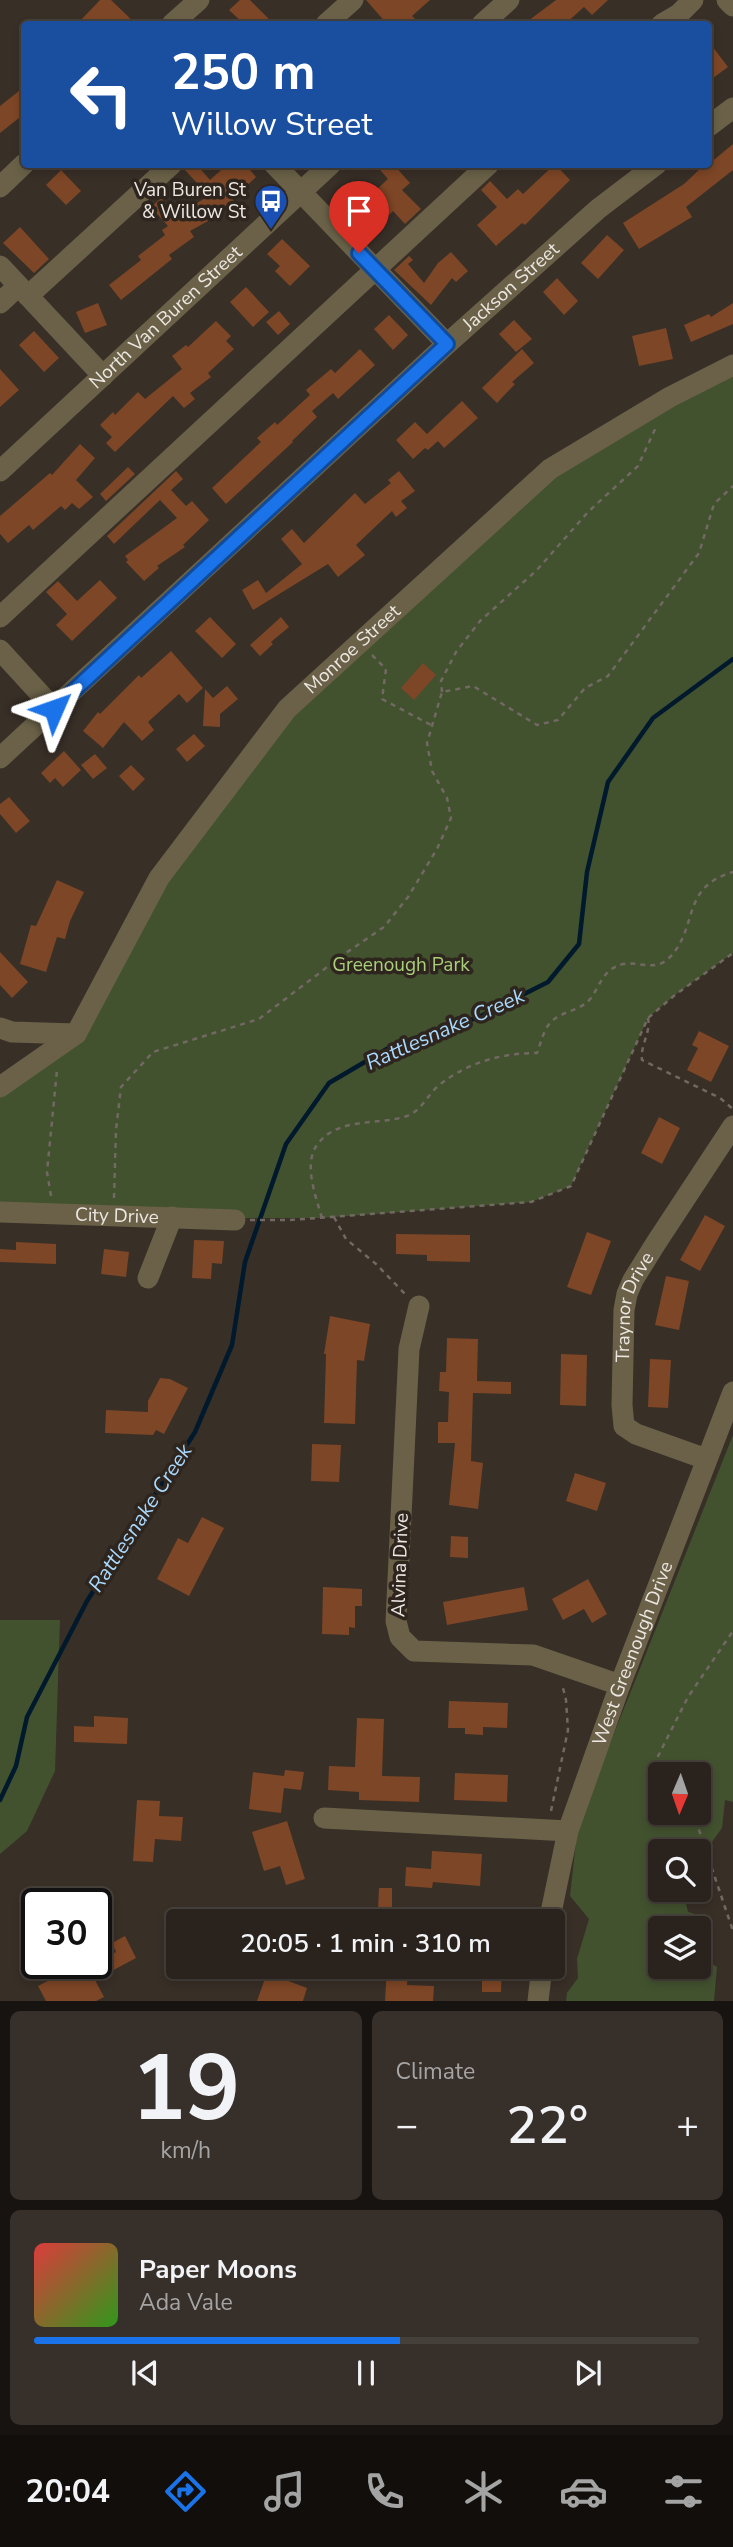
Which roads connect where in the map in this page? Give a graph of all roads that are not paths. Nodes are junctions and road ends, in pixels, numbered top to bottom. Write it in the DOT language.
graph roads {
  1 [pos="199,0"];
  2 [pos="354,0"];
  3 [pos="693,0"];
  4 [pos="727,0"];
  5 [pos="733,6"];
  6 [pos="175,21"];
  7 [pos="330,21"];
  8 [pos="667,21"];
  9 [pos="733,108"];
  10 [pos="712,124"];
  11 [pos="21,167"];
  12 [pos="167,168"];
  13 [pos="278,168"];
  14 [pos="327,168"];
  15 [pos="485,168"];
  16 [pos="652,168"];
  17 [pos="0,187"];
  18 [pos="301,193"];
  19 [pos="0,266"];
  20 [pos="375,269"];
  21 [pos="23,291"];
  22 [pos="0,303"];
  23 [pos="447,344"];
  24 [pos="733,365"];
  25 [pos="103,376"];
  26 [pos="0,471"];
  27 [pos="0,617"];
  28 [pos="0,650"];
  29 [pos="54,709"];
  30 [pos="0,758"];
  31 [pos="0,1028"];
  32 [pos="68,1040"];
  33 [pos="0,1087"];
  34 [pos="733,1126"];
  35 [pos="0,1212"];
  36 [pos="172,1217"];
  37 [pos="235,1220"];
  38 [pos="148,1278"];
  39 [pos="419,1307"];
  40 [pos="733,1392"];
  41 [pos="706,1460"];
  42 [pos="620,1685"];
  43 [pos="324,1818"];
  44 [pos="560,1830"];
  45 [pos="551,1909"];
  46 [pos="541,1979"];
  47 [pos="538,2001"];
  1 -- 6 [label="street"];
  2 -- 7 [label="street"];
  3 -- 8 [label="street"];
  4 -- 5 [label="street"];
  9 -- 10 [label="street"];
  11 -- 17 [label="street"];
  12 -- 21 [label="street"];
  13 -- 18 [label="street"];
  14 -- 18 [label="street, North Van Buren Street"];
  15 -- 20 [label="street"];
  16 -- 23 [label="street, Jackson Street"];
  18 -- 20 [label="street"];
  18 -- 25 [label="street, North Van Buren Street"];
  19 -- 21 [label="street"];
  20 -- 23 [label="street"];
  20 -- 27 [label="street"];
  21 -- 22 [label="street"];
  21 -- 25 [label="street"];
  23 -- 29 [label="street, Jackson Street"];
  24 -- 32 [label="street, Monroe Street"];
  25 -- 26 [label="street, North Van Buren Street"];
  28 -- 29 [label="street"];
  29 -- 30 [label="street, Jackson Street"];
  31 -- 32 [label="street"];
  32 -- 33 [label="street"];
  34 -- 41 [label="street, Traynor Drive"];
  35 -- 36 [label="street, City Drive"];
  36 -- 37 [label="street, City Drive"];
  36 -- 38 [label="street"];
  39 -- 42 [label="street, Alvina Drive"];
  40 -- 41 [label="street, West Greenough Drive"];
  41 -- 42 [label="street, West Greenough Drive"];
  42 -- 44 [label="street, West Greenough Drive"];
  43 -- 44 [label="street"];
  44 -- 45 [label="street, West Greenough Drive"];
  46 -- 47 [label="street"];
}
